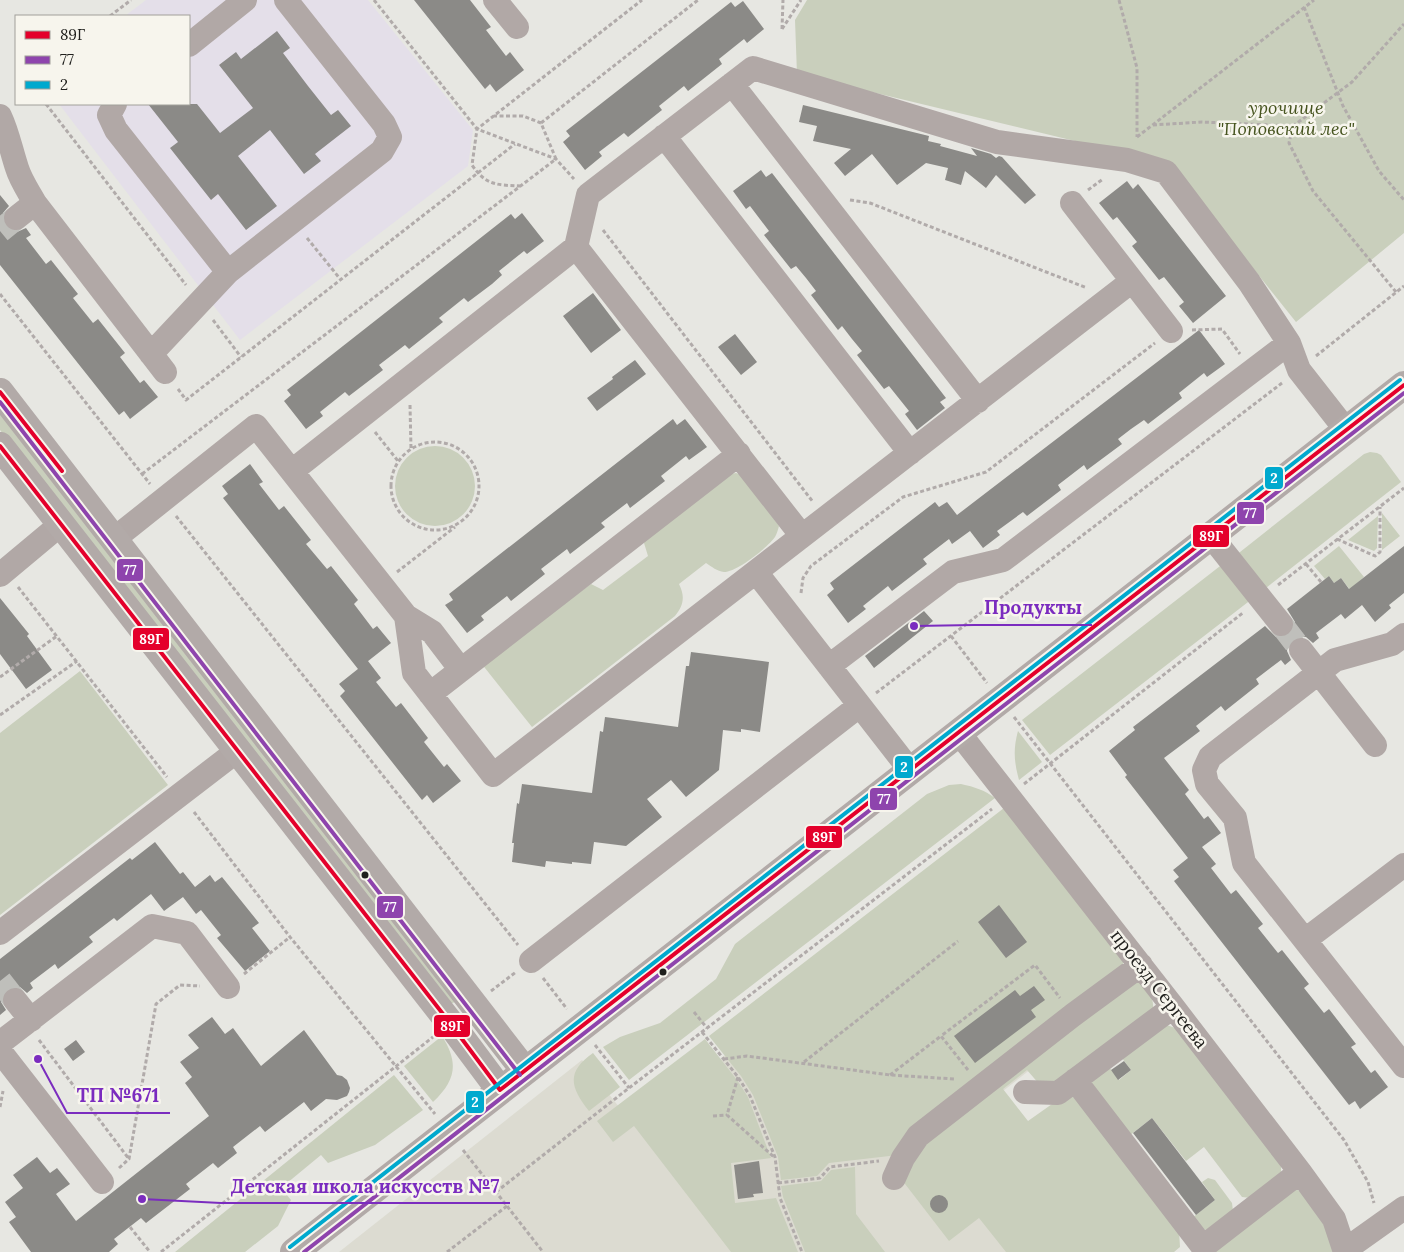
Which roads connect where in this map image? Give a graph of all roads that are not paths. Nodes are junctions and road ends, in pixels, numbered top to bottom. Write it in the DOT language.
graph roads {
  1 [pos="245,0"];
  2 [pos="286,0"];
  3 [pos="495,0"];
  4 [pos="516,27"];
  5 [pos="190,43"];
  6 [pos="732,84"];
  7 [pos="114,105"];
  8 [pos="0,116"];
  9 [pos="664,136"];
  10 [pos="35,203"];
  11 [pos="1072,203"];
  12 [pos="16,218"];
  13 [pos="576,247"];
  14 [pos="228,272"];
  15 [pos="1132,281"];
  16 [pos="1170,330"];
  17 [pos="1289,343"];
  18 [pos="151,354"];
  19 [pos="165,372"];
  20 [pos="1404,385"];
  21 [pos="0,392"];
  22 [pos="978,401"];
  23 [pos="1346,430"];
  24 [pos="0,446"];
  25 [pos="910,453"];
  26 [pos="739,454"];
  27 [pos="292,471"];
  28 [pos="61,524"];
  29 [pos="802,536"];
  30 [pos="1211,536"];
  31 [pos="114,538"];
  32 [pos="756,572"];
  33 [pos="2,573"];
  34 [pos="406,616"];
  35 [pos="1280,624"];
  36 [pos="1404,635"];
  37 [pos="1301,650"];
  38 [pos="829,666"];
  39 [pos="462,670"];
  40 [pos="1318,672"];
  41 [pos="430,694"];
  42 [pos="860,706"];
  43 [pos="959,733"];
  44 [pos="1375,745"];
  45 [pos="237,751"];
  46 [pos="910,770"];
  47 [pos="1404,865"];
  48 [pos="0,933"];
  49 [pos="1305,940"];
  50 [pos="530,961"];
  51 [pos="1141,965"];
  52 [pos="228,987"];
  53 [pos="15,1000"];
  54 [pos="1173,1006"];
  55 [pos="28,1021"];
  56 [pos="0,1043"];
  57 [pos="0,1051"];
  58 [pos="1404,1066"];
  59 [pos="525,1071"];
  60 [pos="1075,1080"];
  61 [pos="500,1090"];
  62 [pos="1025,1092"];
  63 [pos="899,1168"];
  64 [pos="1300,1172"];
  65 [pos="102,1182"];
  66 [pos="1404,1208"];
  67 [pos="1345,1251"];
  68 [pos="294,1252"];
  1 -- 5 [label="street"];
  2 -- 14 [label="street"];
  3 -- 4 [label="street"];
  6 -- 9 [label="street"];
  6 -- 17 [label="street"];
  6 -- 22 [label="street"];
  7 -- 14 [label="street"];
  8 -- 10 [label="street"];
  9 -- 13 [label="street"];
  9 -- 25 [label="street"];
  10 -- 12 [label="street"];
  10 -- 18 [label="street"];
  11 -- 15 [label="street"];
  13 -- 26 [label="street"];
  13 -- 27 [label="street"];
  14 -- 18 [label="street"];
  15 -- 16 [label="street"];
  15 -- 22 [label="street"];
  17 -- 23 [label="street"];
  17 -- 38 [label="street"];
  18 -- 19 [label="street"];
  20 -- 23 [label="main road"];
  21 -- 31 [label="main road"];
  22 -- 25 [label="street"];
  23 -- 30 [label="main road"];
  24 -- 28 [label="main road"];
  25 -- 29 [label="street"];
  26 -- 29 [label="street"];
  26 -- 39 [label="street"];
  27 -- 31 [label="street"];
  27 -- 34 [label="street"];
  28 -- 33 [label="street"];
  28 -- 45 [label="main road"];
  29 -- 32 [label="street"];
  30 -- 35 [label="street"];
  30 -- 43 [label="main road"];
  31 -- 59 [label="main road"];
  32 -- 38 [label="street"];
  32 -- 41 [label="street"];
  34 -- 39 [label="street"];
  34 -- 41 [label="street"];
  36 -- 40 [label="street"];
  37 -- 40 [label="street"];
  38 -- 42 [label="street"];
  39 -- 41 [label="street"];
  40 -- 44 [label="street"];
  40 -- 49 [label="street"];
  42 -- 46 [label="street"];
  42 -- 50 [label="street"];
  43 -- 46 [label="main road"];
  43 -- 51 [label="street, проезд Сергеева"];
  45 -- 48 [label="street"];
  45 -- 61 [label="main road"];
  46 -- 59 [label="main road"];
  47 -- 49 [label="street"];
  49 -- 58 [label="street"];
  51 -- 54 [label="street, проезд Сергеева"];
  51 -- 63 [label="street"];
  52 -- 55 [label="street"];
  53 -- 55 [label="street"];
  54 -- 60 [label="street"];
  54 -- 64 [label="street, проезд Сергеева"];
  55 -- 56 [label="street"];
  57 -- 65 [label="street"];
  59 -- 61 [label="main road"];
  60 -- 62 [label="street"];
  60 -- 64 [label="street"];
  61 -- 68 [label="main road"];
  64 -- 67 [label="street, проезд Сергеева"];
  66 -- 67 [label="street"];
}
